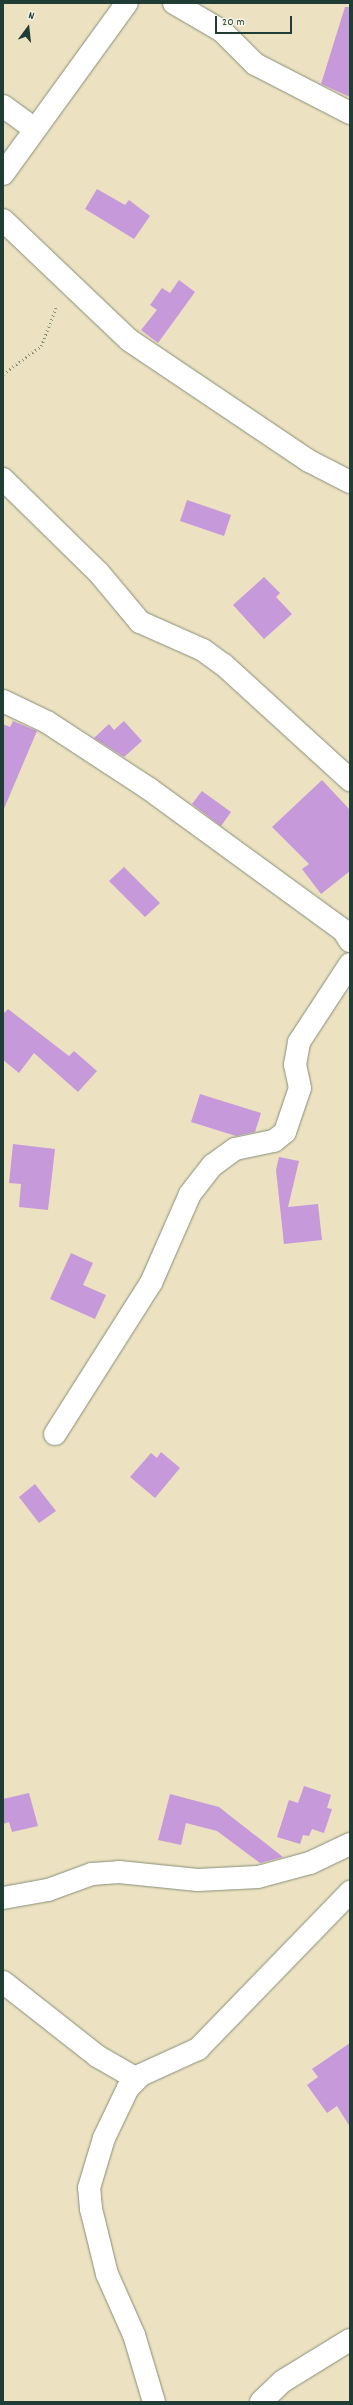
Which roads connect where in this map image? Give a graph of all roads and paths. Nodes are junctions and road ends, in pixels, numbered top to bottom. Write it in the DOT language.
graph roads {
  1 [pos="174,3"];
  2 [pos="124,4"];
  3 [pos="3,106"];
  4 [pos="350,114"];
  5 [pos="33,128"];
  6 [pos="3,174"];
  7 [pos="3,220"];
  8 [pos="69,284"];
  9 [pos="3,374"];
  10 [pos="3,479"];
  11 [pos="350,482"];
  12 [pos="3,701"];
  13 [pos="350,780"];
  14 [pos="350,941"];
  15 [pos="350,964"];
  16 [pos="56,1434"];
  17 [pos="350,1844"];
  18 [pos="350,1892"];
  19 [pos="3,1898"];
  20 [pos="3,1982"];
  21 [pos="137,2079"];
  22 [pos="350,2340"];
  23 [pos="154,2402"];
  24 [pos="261,2402"];
  1 -- 4 [label="street"];
  2 -- 5 [label="street"];
  3 -- 5 [label="street"];
  5 -- 6 [label="street"];
  7 -- 8 [label="street"];
  8 -- 9 [label="path"];
  8 -- 11 [label="street"];
  10 -- 13 [label="street"];
  12 -- 14 [label="street"];
  15 -- 16 [label="street"];
  17 -- 19 [label="street"];
  18 -- 21 [label="street"];
  20 -- 21 [label="street"];
  21 -- 23 [label="street"];
  22 -- 24 [label="street"];
}
